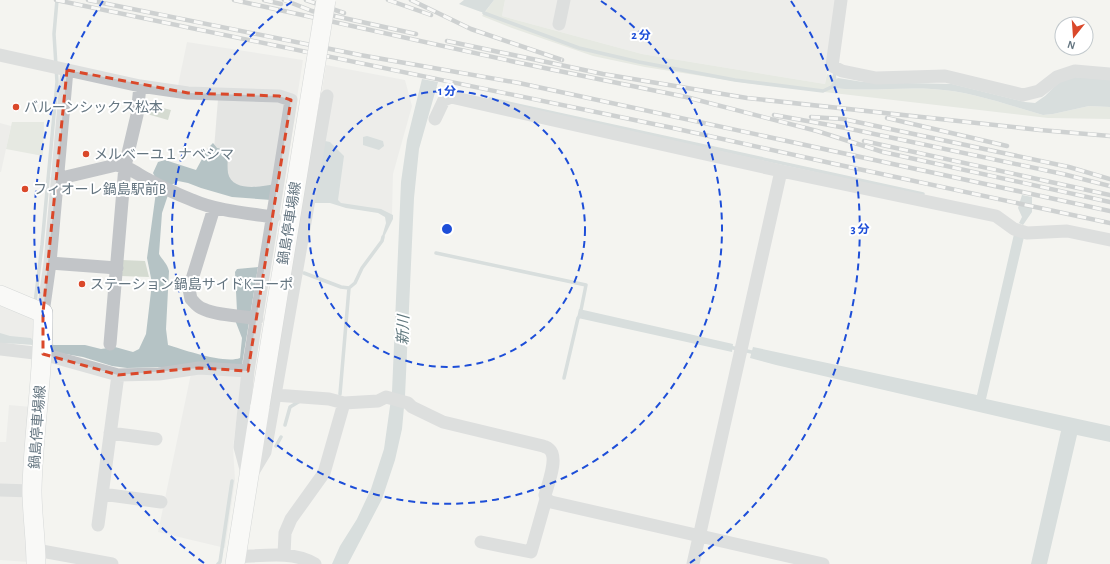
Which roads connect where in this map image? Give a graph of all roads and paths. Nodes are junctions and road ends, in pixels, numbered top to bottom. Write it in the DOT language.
graph roads {
  1 [pos="326,0"];
  2 [pos="564,0"];
  3 [pos="841,0"];
  4 [pos="559,24"];
  5 [pos="0,55"];
  6 [pos="60,69"];
  7 [pos="1110,74"];
  8 [pos="140,86"];
  9 [pos="327,96"];
  10 [pos="435,119"];
  11 [pos="125,166"];
  12 [pos="780,171"];
  13 [pos="57,179"];
  14 [pos="214,208"];
  15 [pos="274,217"];
  16 [pos="1110,240"];
  17 [pos="50,263"];
  18 [pos="116,268"];
  19 [pos="0,294"];
  20 [pos="43,313"];
  21 [pos="255,318"];
  22 [pos="110,344"];
  23 [pos="43,348"];
  24 [pos="0,349"];
  25 [pos="248,372"];
  26 [pos="118,375"];
  27 [pos="276,395"];
  28 [pos="344,403"];
  29 [pos="110,433"];
  30 [pos="156,439"];
  31 [pos="248,478"];
  32 [pos="0,490"];
  33 [pos="32,491"];
  34 [pos="102,494"];
  35 [pos="546,499"];
  36 [pos="161,502"];
  37 [pos="98,525"];
  38 [pos="699,536"];
  39 [pos="480,542"];
  40 [pos="284,555"];
  41 [pos="36,557"];
  42 [pos="235,560"];
  43 [pos="112,564"];
  44 [pos="315,564"];
  45 [pos="693,564"];
  46 [pos="823,564"];
  1 -- 31 [label="main road, 鍋島停車場線, bridge"];
  2 -- 4 [label="street"];
  3 -- 7 [label="street"];
  5 -- 6 [label="street"];
  6 -- 8 [label="street"];
  6 -- 13 [label="street"];
  8 -- 11 [label="street"];
  8 -- 15 [label="street"];
  9 -- 27 [label="street"];
  10 -- 12 [label="street"];
  11 -- 13 [label="street"];
  11 -- 14 [label="street"];
  11 -- 18 [label="street"];
  12 -- 16 [label="street"];
  12 -- 38 [label="street"];
  13 -- 17 [label="street"];
  14 -- 15 [label="street"];
  14 -- 21 [label="street"];
  15 -- 21 [label="street"];
  17 -- 18 [label="street"];
  17 -- 20 [label="street"];
  18 -- 22 [label="street"];
  19 -- 20 [label="main road"];
  20 -- 23 [label="main road, 鍋島停車場線"];
  21 -- 25 [label="street"];
  23 -- 24 [label="street"];
  23 -- 26 [label="street"];
  23 -- 33 [label="main road, 鍋島停車場線"];
  25 -- 26 [label="street"];
  25 -- 31 [label="street"];
  26 -- 29 [label="street"];
  27 -- 28 [label="street"];
  27 -- 31 [label="street"];
  28 -- 35 [label="street"];
  28 -- 40 [label="street"];
  29 -- 30 [label="street"];
  29 -- 34 [label="street"];
  31 -- 42 [label="main road, 鍋島停車場線"];
  32 -- 33 [label="street"];
  33 -- 41 [label="main road, 鍋島停車場線"];
  34 -- 36 [label="street"];
  34 -- 37 [label="street"];
  35 -- 38 [label="street"];
  35 -- 39 [label="street"];
  38 -- 45 [label="street"];
  38 -- 46 [label="street"];
  40 -- 42 [label="street"];
  40 -- 44 [label="street"];
  41 -- 43 [label="street"];
}
